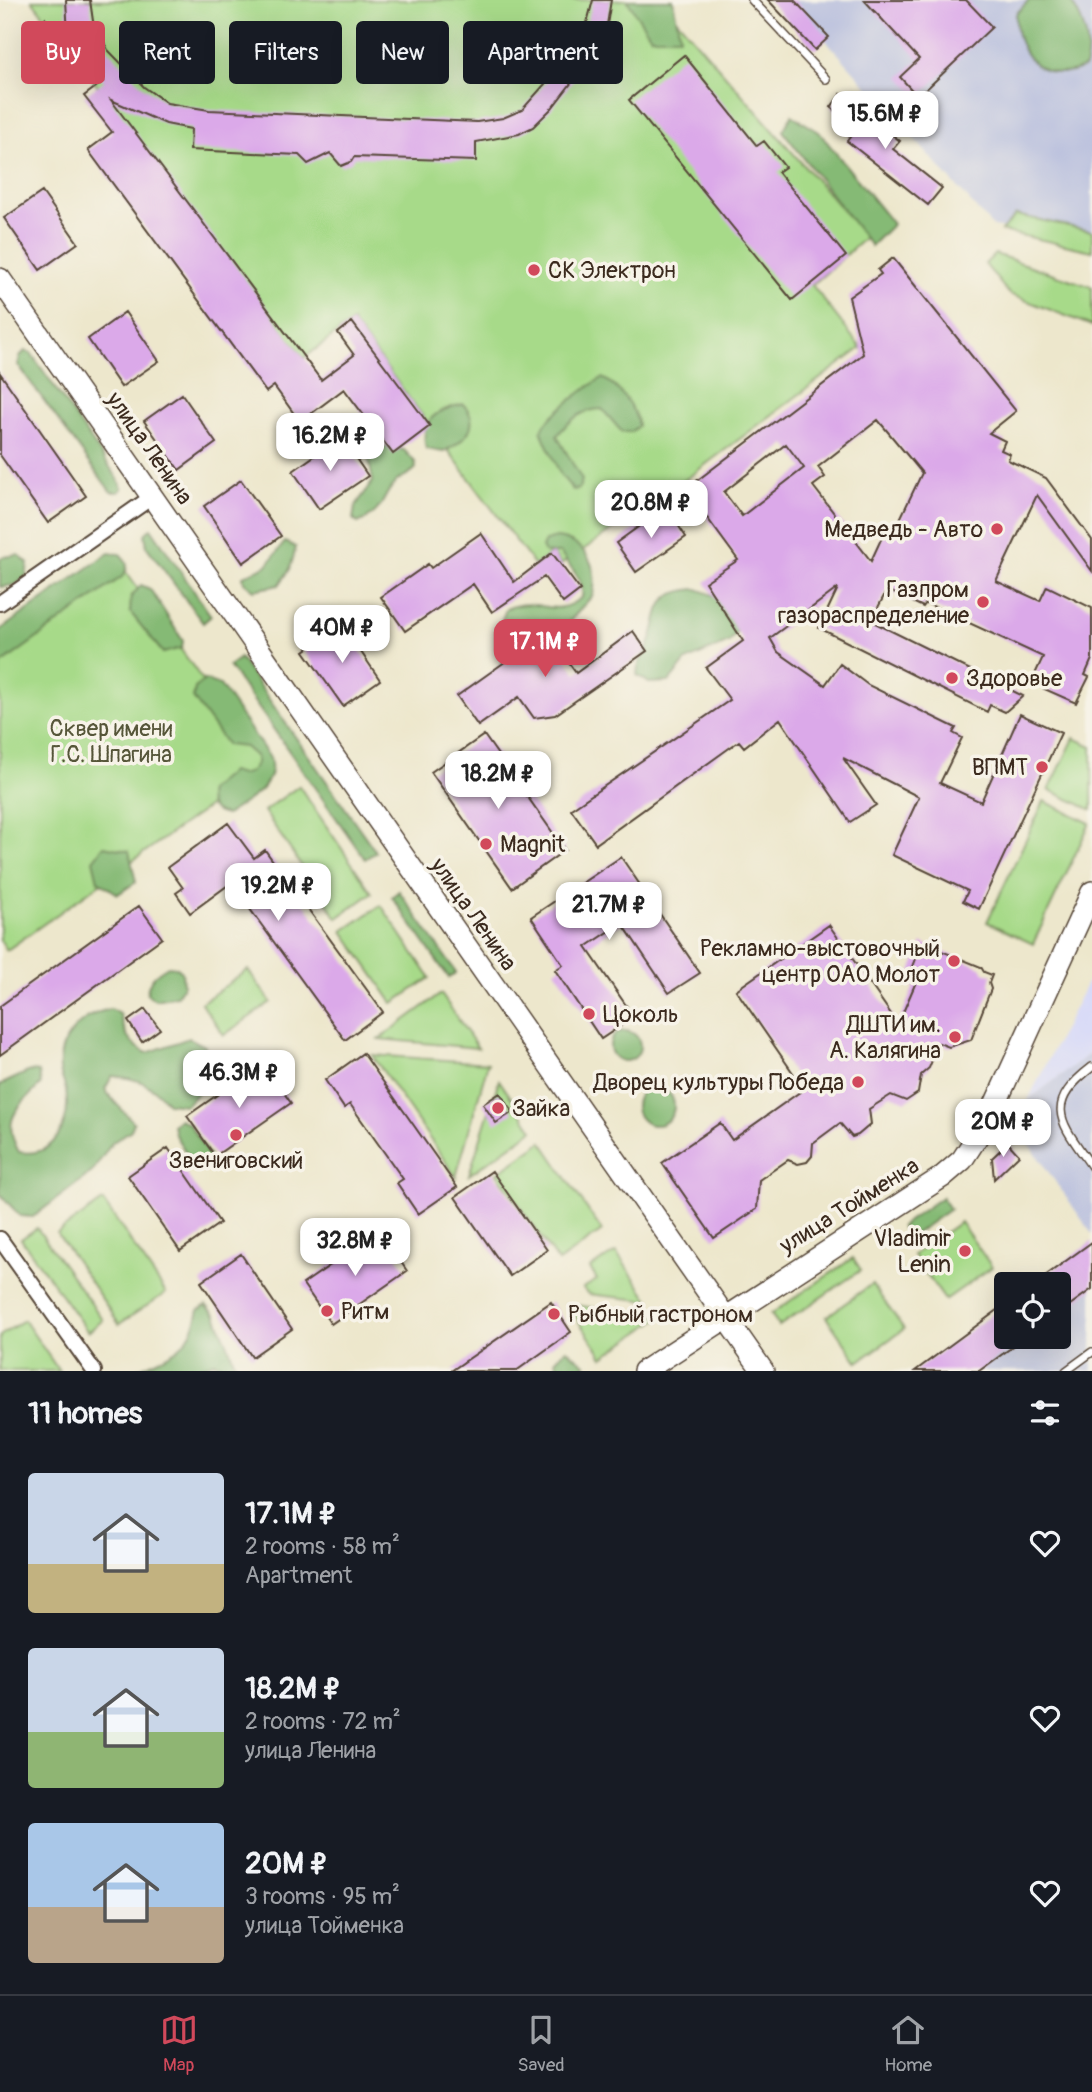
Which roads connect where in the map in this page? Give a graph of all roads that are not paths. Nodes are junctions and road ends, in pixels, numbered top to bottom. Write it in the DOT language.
graph roads {
  1 [pos="752,0"];
  2 [pos="826,79"];
  3 [pos="0,279"];
  4 [pos="152,497"];
  5 [pos="0,603"];
  6 [pos="1092,892"];
  7 [pos="1092,1067"];
  8 [pos="1092,1167"];
  9 [pos="0,1239"];
  10 [pos="724,1316"];
  11 [pos="1092,1352"];
  12 [pos="94,1371"];
  13 [pos="644,1371"];
  14 [pos="762,1371"];
  15 [pos="1066,1371"];
  1 -- 2 [label="lane"];
  3 -- 4 [label="street, улица Ленина"];
  4 -- 5 [label="street"];
  4 -- 10 [label="street, улица Ленина"];
  6 -- 10 [label="street, улица Тойменка"];
  7 -- 8 [label="lane"];
  9 -- 12 [label="street"];
  10 -- 13 [label="street, улица Тойменка"];
  10 -- 14 [label="street, улица Ленина"];
  11 -- 15 [label="lane"];
}
